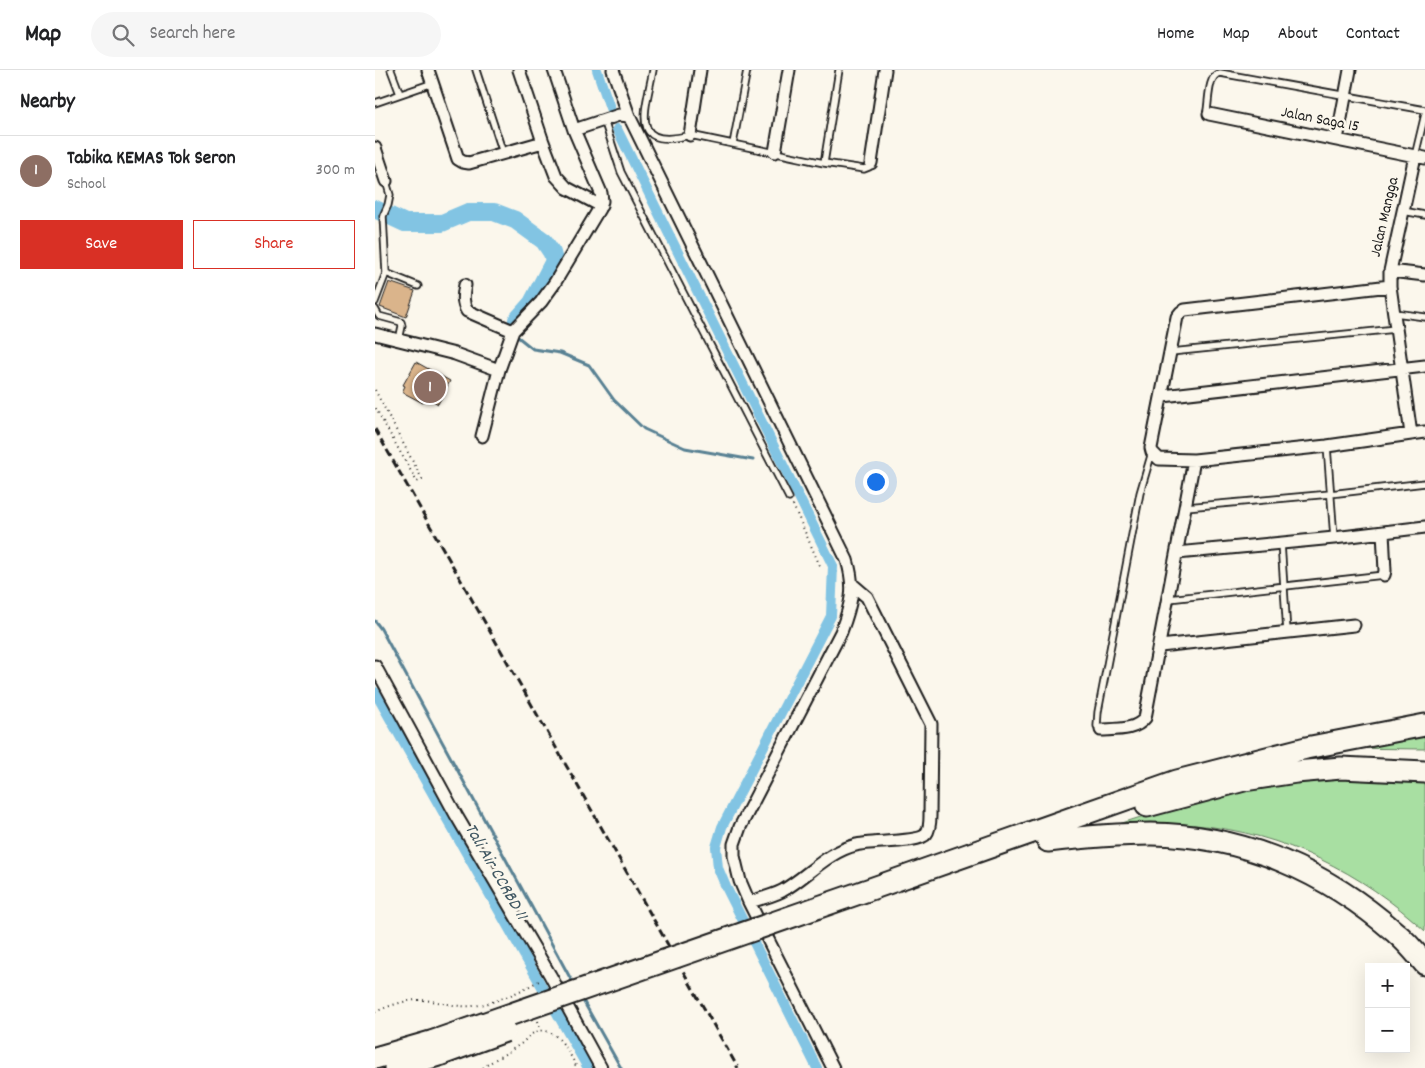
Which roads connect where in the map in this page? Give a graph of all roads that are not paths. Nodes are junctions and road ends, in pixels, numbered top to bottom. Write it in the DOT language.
graph roads {
  1 [pos="391,70"];
  2 [pos="428,70"];
  3 [pos="476,70"];
  4 [pos="519,70"];
  5 [pos="554,70"];
  6 [pos="613,70"];
  7 [pos="653,70"];
  8 [pos="700,70"];
  9 [pos="747,70"];
  10 [pos="789,70"];
  11 [pos="839,70"];
  12 [pos="885,70"];
  13 [pos="1350,70"];
  14 [pos="433,84"];
  15 [pos="400,94"];
  16 [pos="1346,95"];
  17 [pos="375,103"];
  18 [pos="1425,112"];
  19 [pos="1209,114"];
  20 [pos="629,116"];
  21 [pos="603,120"];
  22 [pos="574,130"];
  23 [pos="690,135"];
  24 [pos="1337,140"];
  25 [pos="543,142"];
  26 [pos="733,144"];
  27 [pos="375,148"];
  28 [pos="775,152"];
  29 [pos="503,153"];
  30 [pos="1420,157"];
  31 [pos="824,163"];
  32 [pos="871,163"];
  33 [pos="386,180"];
  34 [pos="601,206"];
  35 [pos="1403,211"];
  36 [pos="1425,215"];
  37 [pos="1390,271"];
  38 [pos="387,273"];
  39 [pos="1425,275"];
  40 [pos="418,286"];
  41 [pos="465,286"];
  42 [pos="1390,286"];
  43 [pos="375,302"];
  44 [pos="375,309"];
  45 [pos="1395,313"];
  46 [pos="1425,317"];
  47 [pos="1397,329"];
  48 [pos="513,331"];
  49 [pos="375,334"];
  50 [pos="399,340"];
  51 [pos="1171,352"];
  52 [pos="1425,366"];
  53 [pos="1401,369"];
  54 [pos="499,370"];
  55 [pos="1163,396"];
  56 [pos="1425,432"];
  57 [pos="1411,434"];
  58 [pos="482,436"];
  59 [pos="1327,446"];
  60 [pos="1152,452"];
  61 [pos="1194,460"];
  62 [pos="1425,483"];
  63 [pos="1330,494"];
  64 [pos="789,498"];
  65 [pos="1186,507"];
  66 [pos="1425,527"];
  67 [pos="1383,532"];
  68 [pos="1334,538"];
  69 [pos="1281,543"];
  70 [pos="1177,554"];
  71 [pos="1384,575"];
  72 [pos="853,585"];
  73 [pos="1283,587"];
  74 [pos="1169,599"];
  75 [pos="1354,625"];
  76 [pos="1287,632"];
  77 [pos="1160,646"];
  78 [pos="375,666"];
  79 [pos="1425,725"];
  80 [pos="1101,730"];
  81 [pos="1425,763"];
  82 [pos="1425,772"];
  83 [pos="1050,833"];
  84 [pos="749,902"];
  85 [pos="1425,964"];
  86 [pos="438,1047"];
  87 [pos="375,1058"];
  88 [pos="395,1068"];
  89 [pos="601,1068"];
  90 [pos="833,1068"];
  1 -- 15 [label="lane"];
  2 -- 14 [label="street"];
  3 -- 29 [label="lane"];
  4 -- 25 [label="street"];
  5 -- 22 [label="street"];
  6 -- 20 [label="street"];
  7 -- 23 [label="lane"];
  8 -- 23 [label="street"];
  9 -- 26 [label="lane"];
  10 -- 28 [label="street"];
  11 -- 31 [label="lane"];
  12 -- 32 [label="street"];
  13 -- 16 [label="street"];
  14 -- 15 [label="lane"];
  14 -- 29 [label="street"];
  15 -- 17 [label="lane"];
  16 -- 18 [label="lane"];
  16 -- 19 [label="lane"];
  16 -- 24 [label="street"];
  18 -- 30 [label="lane"];
  19 -- 24 [label="street, Jalan Saga 15"];
  20 -- 21 [label="street"];
  20 -- 72 [label="street"];
  21 -- 22 [label="street"];
  21 -- 64 [label="lane"];
  22 -- 34 [label="street"];
  23 -- 26 [label="lane"];
  24 -- 30 [label="street, Jalan Saga 15"];
  25 -- 29 [label="street"];
  25 -- 34 [label="street"];
  26 -- 28 [label="lane"];
  27 -- 33 [label="street"];
  28 -- 31 [label="lane"];
  30 -- 35 [label="street, Jalan Mangga"];
  31 -- 32 [label="lane"];
  33 -- 38 [label="lane"];
  34 -- 48 [label="street"];
  35 -- 36 [label="lane"];
  35 -- 37 [label="street, Jalan Mangga"];
  37 -- 39 [label="street"];
  37 -- 42 [label="street, Jalan Mangga"];
  38 -- 40 [label="lane"];
  38 -- 43 [label="lane"];
  41 -- 48 [label="street"];
  42 -- 45 [label="street, Jalan Mangga"];
  42 -- 51 [label="street"];
  44 -- 50 [label="lane"];
  45 -- 46 [label="lane"];
  45 -- 47 [label="street, Jalan Mangga"];
  47 -- 51 [label="lane"];
  47 -- 53 [label="street, Jalan Mangga"];
  48 -- 54 [label="street"];
  49 -- 50 [label="street"];
  50 -- 54 [label="street"];
  51 -- 55 [label="street"];
  52 -- 53 [label="street"];
  53 -- 55 [label="street"];
  53 -- 57 [label="street, Jalan Mangga"];
  54 -- 58 [label="street"];
  55 -- 60 [label="street"];
  56 -- 57 [label="street"];
  57 -- 59 [label="street"];
  59 -- 61 [label="street"];
  59 -- 63 [label="lane"];
  60 -- 61 [label="street"];
  60 -- 80 [label="lane"];
  61 -- 65 [label="street"];
  62 -- 63 [label="lane"];
  63 -- 65 [label="lane"];
  63 -- 68 [label="lane"];
  65 -- 70 [label="street"];
  66 -- 67 [label="street"];
  67 -- 68 [label="street"];
  67 -- 71 [label="street"];
  68 -- 69 [label="street"];
  69 -- 70 [label="street"];
  69 -- 73 [label="lane"];
  70 -- 74 [label="street"];
  71 -- 73 [label="lane"];
  72 -- 84 [label="street"];
  72 -- 84 [label="street"];
  73 -- 74 [label="lane"];
  73 -- 76 [label="lane"];
  74 -- 77 [label="street"];
  75 -- 76 [label="street"];
  76 -- 77 [label="street"];
  77 -- 80 [label="street"];
  78 -- 89 [label="street"];
  79 -- 83 [label="highway"];
  81 -- 83 [label="highway"];
  82 -- 83 [label="highway"];
  83 -- 85 [label="highway"];
  83 -- 86 [label="highway, bridge"];
  84 -- 90 [label="street"];
  86 -- 87 [label="highway"];
  86 -- 88 [label="highway"];
}
